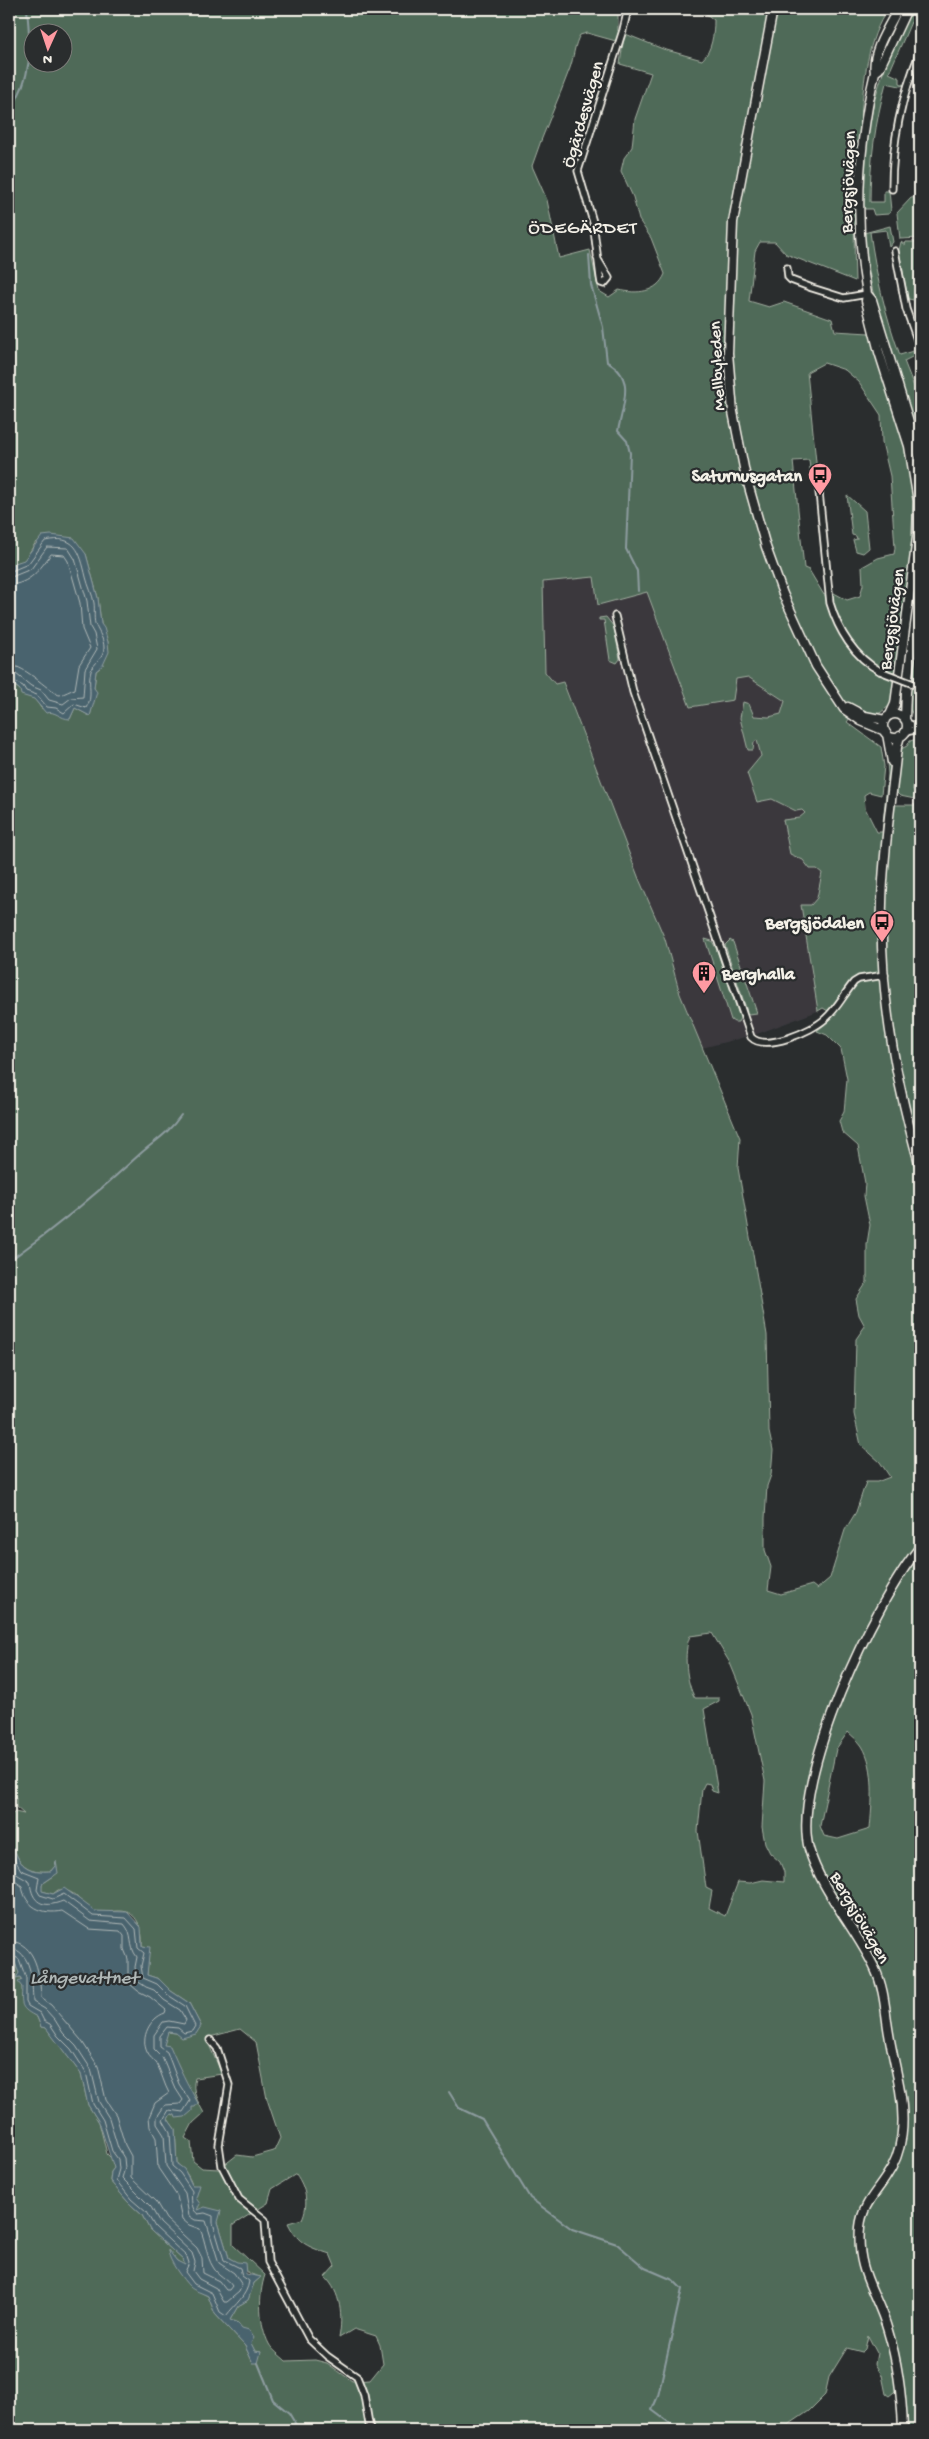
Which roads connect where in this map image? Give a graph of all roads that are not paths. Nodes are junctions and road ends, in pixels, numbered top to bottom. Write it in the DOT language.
graph roads {
  1 [pos="628,9"];
  2 [pos="772,9"];
  3 [pos="898,9"];
  4 [pos="907,9"];
  5 [pos="920,52"];
  6 [pos="875,72"];
  7 [pos="892,189"];
  8 [pos="895,251"];
  9 [pos="597,258"];
  10 [pos="787,268"];
  11 [pos="867,294"];
  12 [pos="920,348"];
  13 [pos="912,429"];
  14 [pos="920,433"];
  15 [pos="916,444"];
  16 [pos="920,458"];
  17 [pos="820,482"];
  18 [pos="920,588"];
  19 [pos="614,616"];
  20 [pos="918,686"];
  21 [pos="841,704"];
  22 [pos="888,717"];
  23 [pos="904,728"];
  24 [pos="920,728"];
  25 [pos="886,733"];
  26 [pos="894,774"];
  27 [pos="885,975"];
  28 [pos="920,1166"];
  29 [pos="920,1547"];
  30 [pos="210,2040"];
  31 [pos="370,2430"];
  32 [pos="903,2430"];
  1 -- 9 [label="street, Ögärdesvägen"];
  2 -- 21 [label="main road, Mellbyleden"];
  3 -- 6 [label="main road, Bergsjövägen"];
  4 -- 6 [label="main road, Bergsjövägen"];
  5 -- 7 [label="street"];
  6 -- 11 [label="main road, Bergsjövägen"];
  8 -- 12 [label="street"];
  10 -- 11 [label="street"];
  11 -- 13 [label="main road, Bergsjövägen"];
  11 -- 15 [label="main road, Bergsjövägen"];
  13 -- 14 [label="street"];
  13 -- 15 [label="main road, Bergsjövägen"];
  15 -- 16 [label="main road, Bergsjövägen"];
  15 -- 22 [label="main road, Bergsjövägen"];
  17 -- 20 [label="street, bridge"];
  18 -- 23 [label="main road, Bergsjövägen"];
  19 -- 27 [label="street"];
  21 -- 22 [label="main road, Mellbyleden"];
  21 -- 25 [label="main road, Mellbyleden"];
  22 -- 23 [label="main road"];
  22 -- 25 [label="main road, Bergsjövägen"];
  23 -- 24 [label="street"];
  23 -- 25 [label="main road"];
  23 -- 26 [label="main road, Bergsjövägen"];
  25 -- 26 [label="main road, Bergsjövägen"];
  26 -- 27 [label="main road, Bergsjövägen"];
  27 -- 28 [label="main road, Bergsjövägen"];
  29 -- 32 [label="main road, Bergsjövägen"];
  30 -- 31 [label="street"];
}
